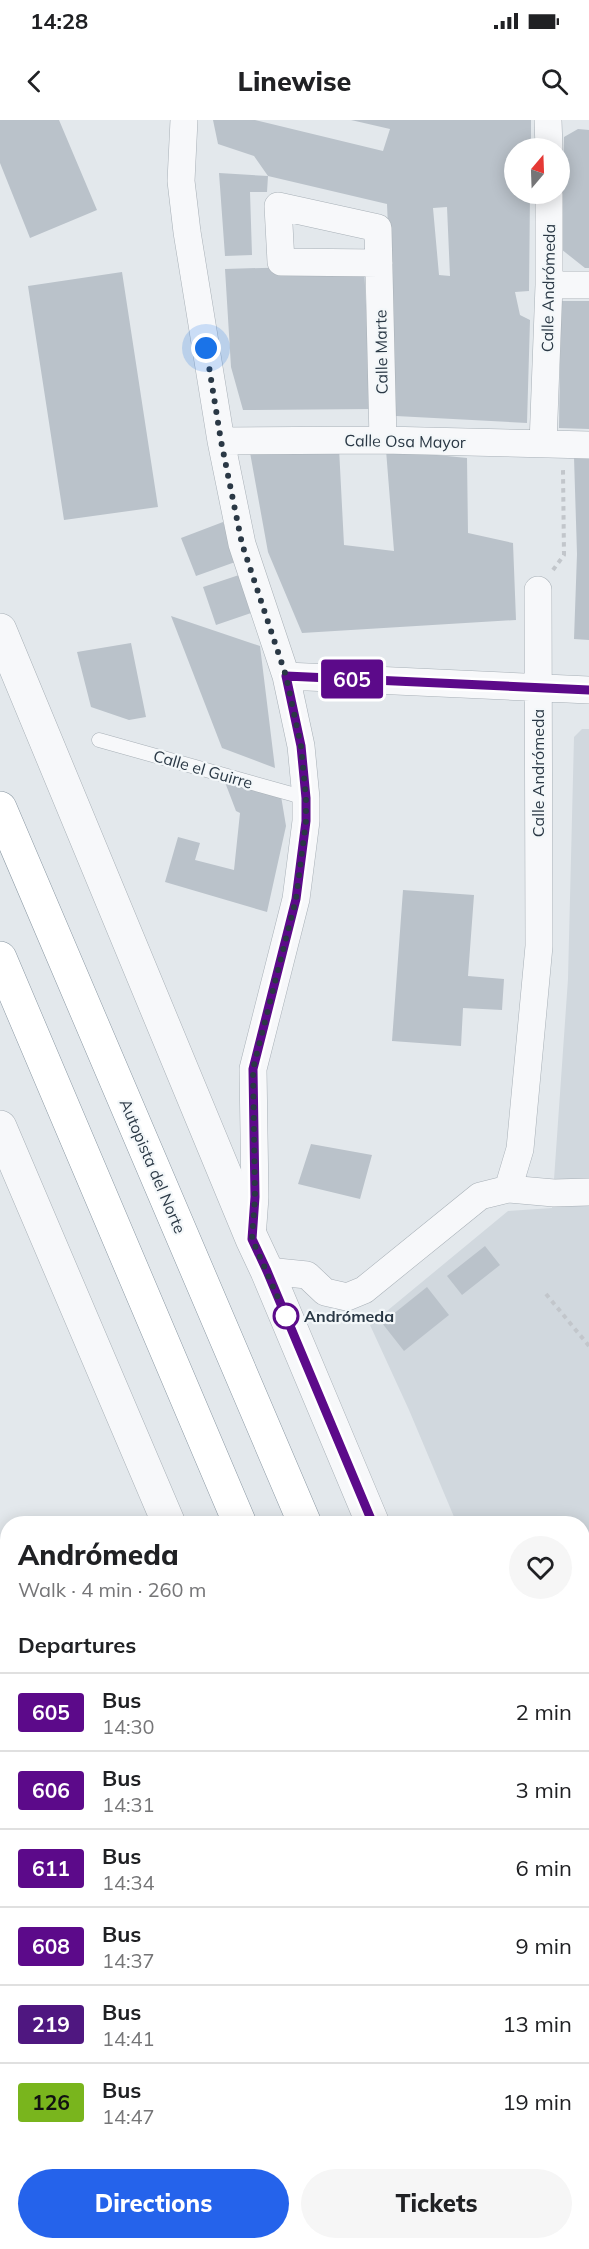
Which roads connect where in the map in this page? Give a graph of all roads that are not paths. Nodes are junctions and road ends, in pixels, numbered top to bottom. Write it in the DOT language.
graph roads {
  1 [pos="184,120"];
  2 [pos="549,120"];
  3 [pos="549,138"];
  4 [pos="549,204"];
  5 [pos="379,263"];
  6 [pos="549,285"];
  7 [pos="589,285"];
  8 [pos="383,440"];
  9 [pos="221,441"];
  10 [pos="543,444"];
  11 [pos="589,445"];
  12 [pos="538,590"];
  13 [pos="0,630"];
  14 [pos="286,676"];
  15 [pos="538,688"];
  16 [pos="589,690"];
  17 [pos="99,740"];
  18 [pos="306,798"];
  19 [pos="0,808"];
  20 [pos="0,958"];
  21 [pos="0,1127"];
  22 [pos="508,1189"];
  23 [pos="589,1192"];
  24 [pos="252,1239"];
  25 [pos="267,1271"];
  26 [pos="166,1516"];
  27 [pos="237,1516"];
  28 [pos="302,1516"];
  29 [pos="370,1516"];
  1 -- 9 [label="street"];
  2 -- 3 [label="street"];
  4 -- 6 [label="street, Calle Andrómeda"];
  5 -- 8 [label="street, Calle Marte"];
  6 -- 7 [label="street"];
  6 -- 10 [label="street, Calle Andrómeda"];
  8 -- 9 [label="street, Calle Osa Mayor"];
  8 -- 10 [label="street, Calle Osa Mayor"];
  9 -- 14 [label="street"];
  10 -- 11 [label="street, Calle Osa Mayor"];
  12 -- 15 [label="street, Calle Andrómeda"];
  13 -- 24 [label="street"];
  14 -- 15 [label="street"];
  14 -- 18 [label="street"];
  15 -- 16 [label="street"];
  15 -- 22 [label="street, Calle Andrómeda"];
  17 -- 18 [label="lane, Calle el Guirre"];
  18 -- 24 [label="street"];
  19 -- 28 [label="highway, Autopista del Norte"];
  20 -- 27 [label="highway"];
  21 -- 26 [label="street"];
  22 -- 23 [label="street"];
  22 -- 25 [label="street"];
  24 -- 25 [label="street"];
  25 -- 29 [label="street"];
}
